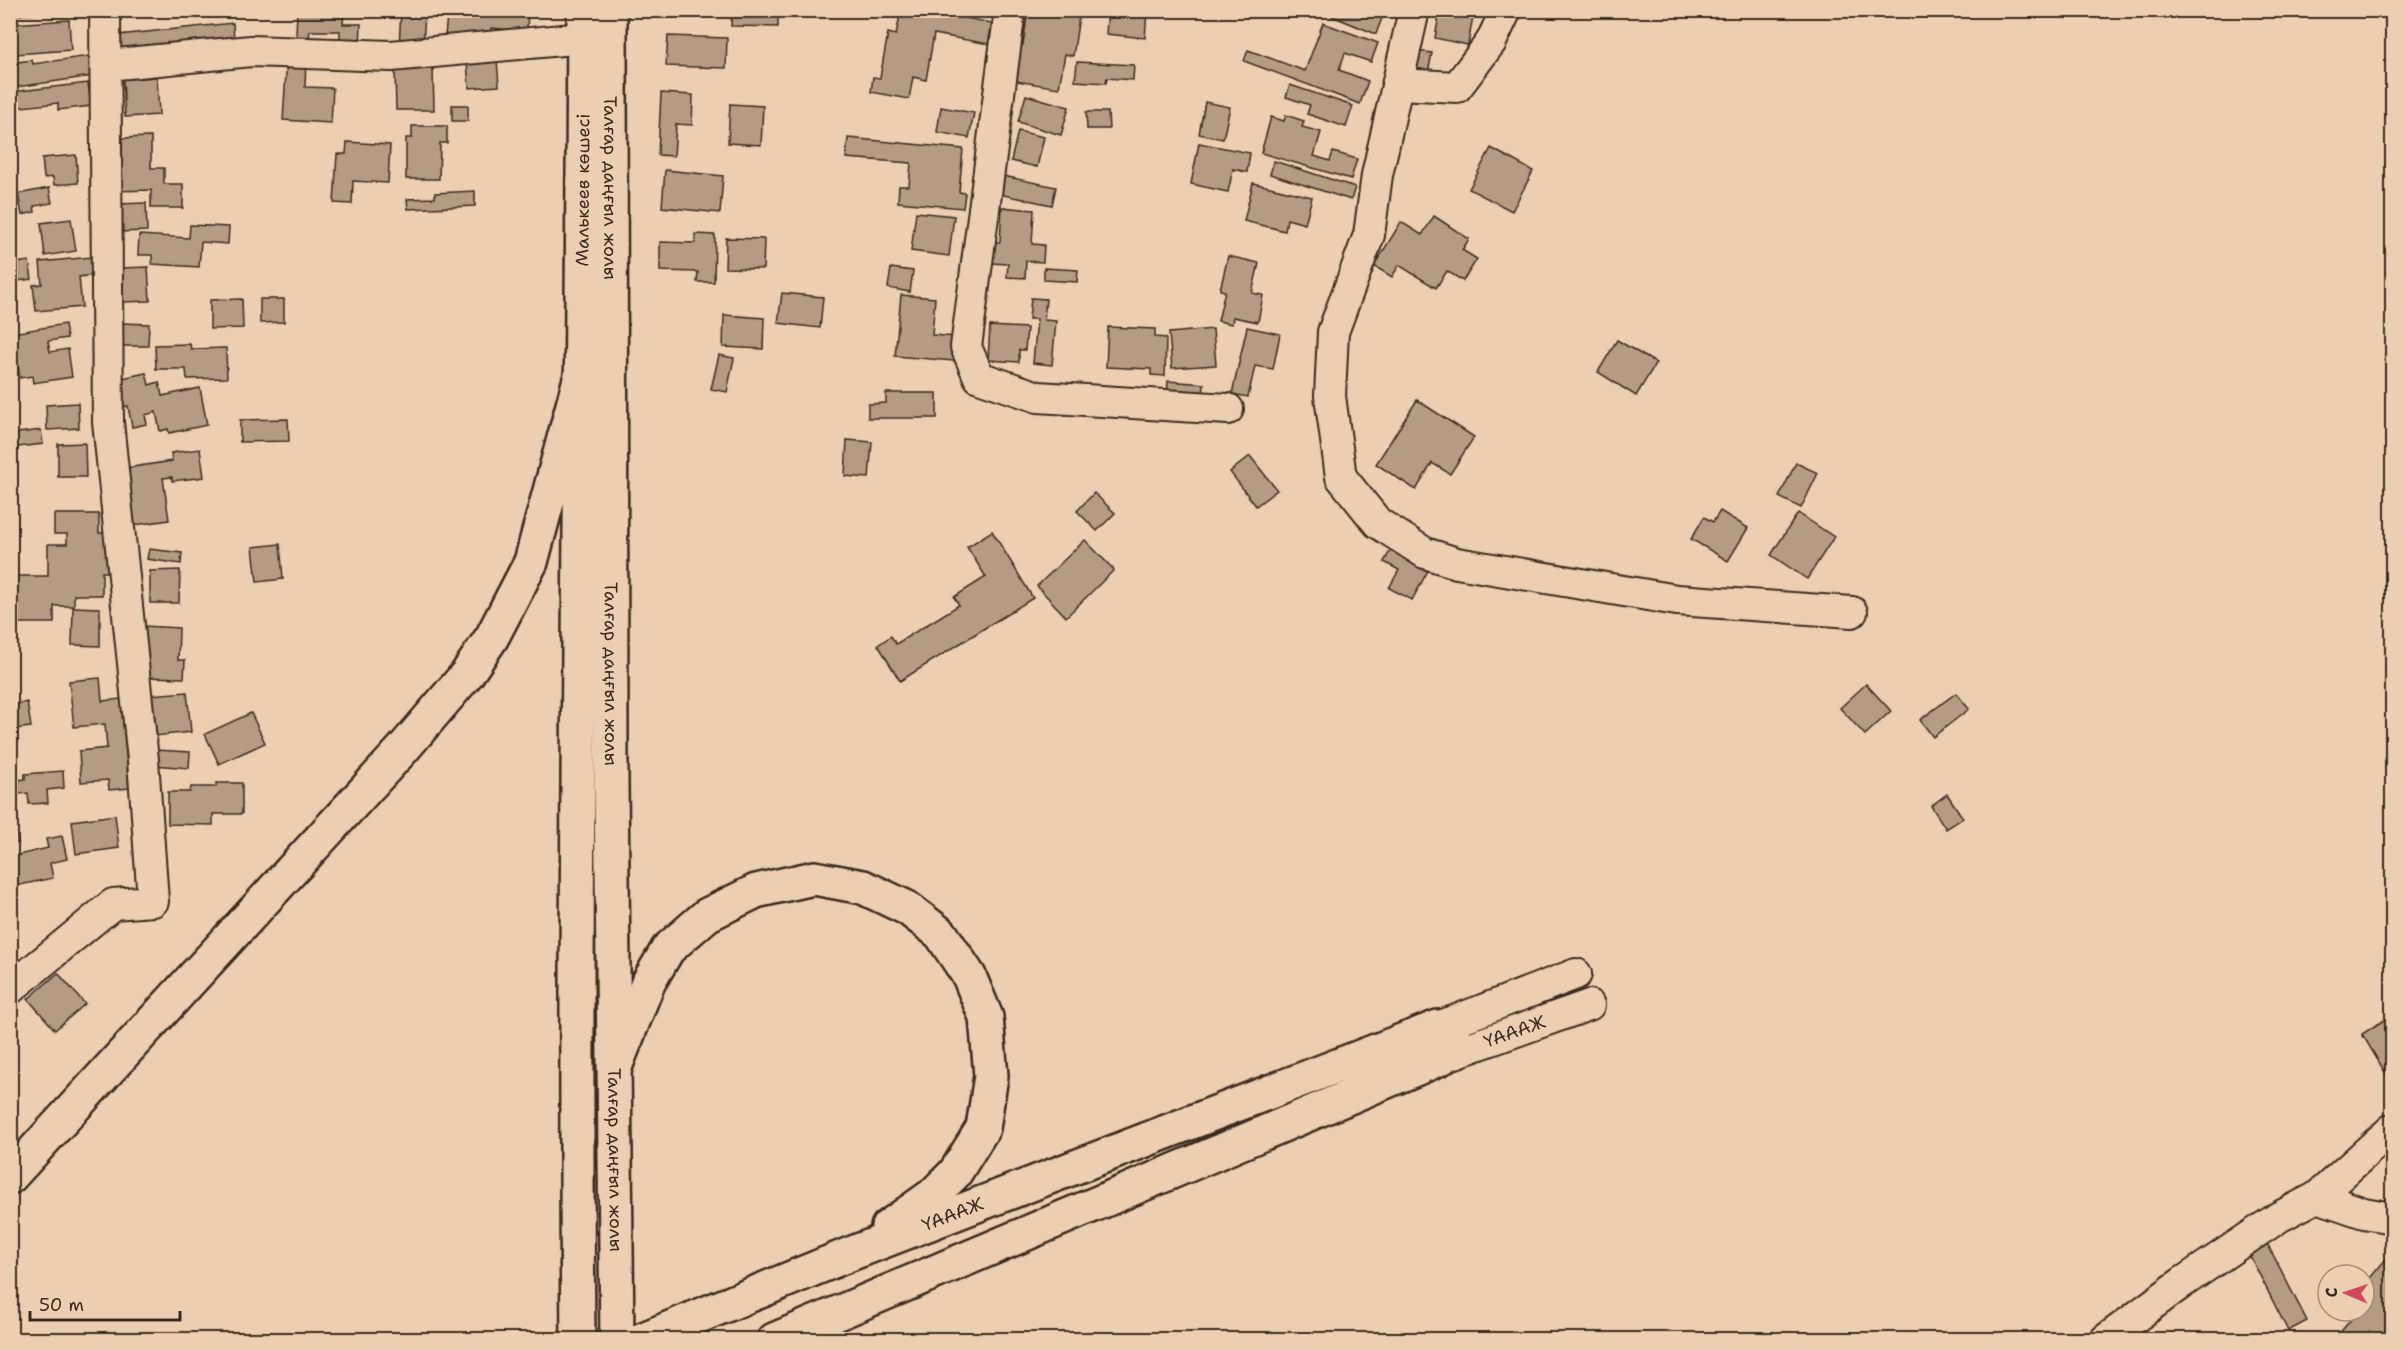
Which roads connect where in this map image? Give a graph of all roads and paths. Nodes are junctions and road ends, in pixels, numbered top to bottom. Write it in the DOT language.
graph roads {
  1 [pos="105,10"];
  2 [pos="610,10"];
  3 [pos="1010,10"];
  4 [pos="1414,10"];
  5 [pos="1506,10"];
  6 [pos="584,24"];
  7 [pos="107,65"];
  8 [pos="1398,84"];
  9 [pos="583,368"];
  10 [pos="1228,409"];
  11 [pos="1852,612"];
  12 [pos="1576,974"];
  13 [pos="10,989"];
  14 [pos="1589,1005"];
  15 [pos="1440,1042"];
  16 [pos="615,1067"];
  17 [pos="2392,1129"];
  18 [pos="10,1177"];
  19 [pos="2317,1197"];
  20 [pos="2392,1218"];
  21 [pos="850,1254"];
  22 [pos="578,1340"];
  23 [pos="617,1340"];
  24 [pos="641,1340"];
  25 [pos="774,1340"];
  26 [pos="2105,1340"];
  1 -- 7 [label="street"];
  2 -- 16 [label="main road, Талғар даңғыл жолы"];
  3 -- 10 [label="street"];
  4 -- 8 [label="street"];
  5 -- 8 [label="street"];
  6 -- 7 [label="street"];
  6 -- 9 [label="main road, Малькеев көшесі"];
  7 -- 13 [label="street"];
  8 -- 11 [label="street"];
  9 -- 18 [label="main road"];
  9 -- 22 [label="main road, Талғар даңғыл жолы"];
  12 -- 15 [label="street, ҮАААЖ"];
  14 -- 15 [label="street, ҮАААЖ"];
  15 -- 21 [label="main road, ҮАААЖ"];
  15 -- 25 [label="main road"];
  16 -- 21 [label="main road"];
  16 -- 23 [label="main road, Талғар даңғыл жолы"];
  17 -- 19 [label="street"];
  19 -- 20 [label="street"];
  19 -- 26 [label="street"];
  21 -- 24 [label="main road, ҮАААЖ"];
}
